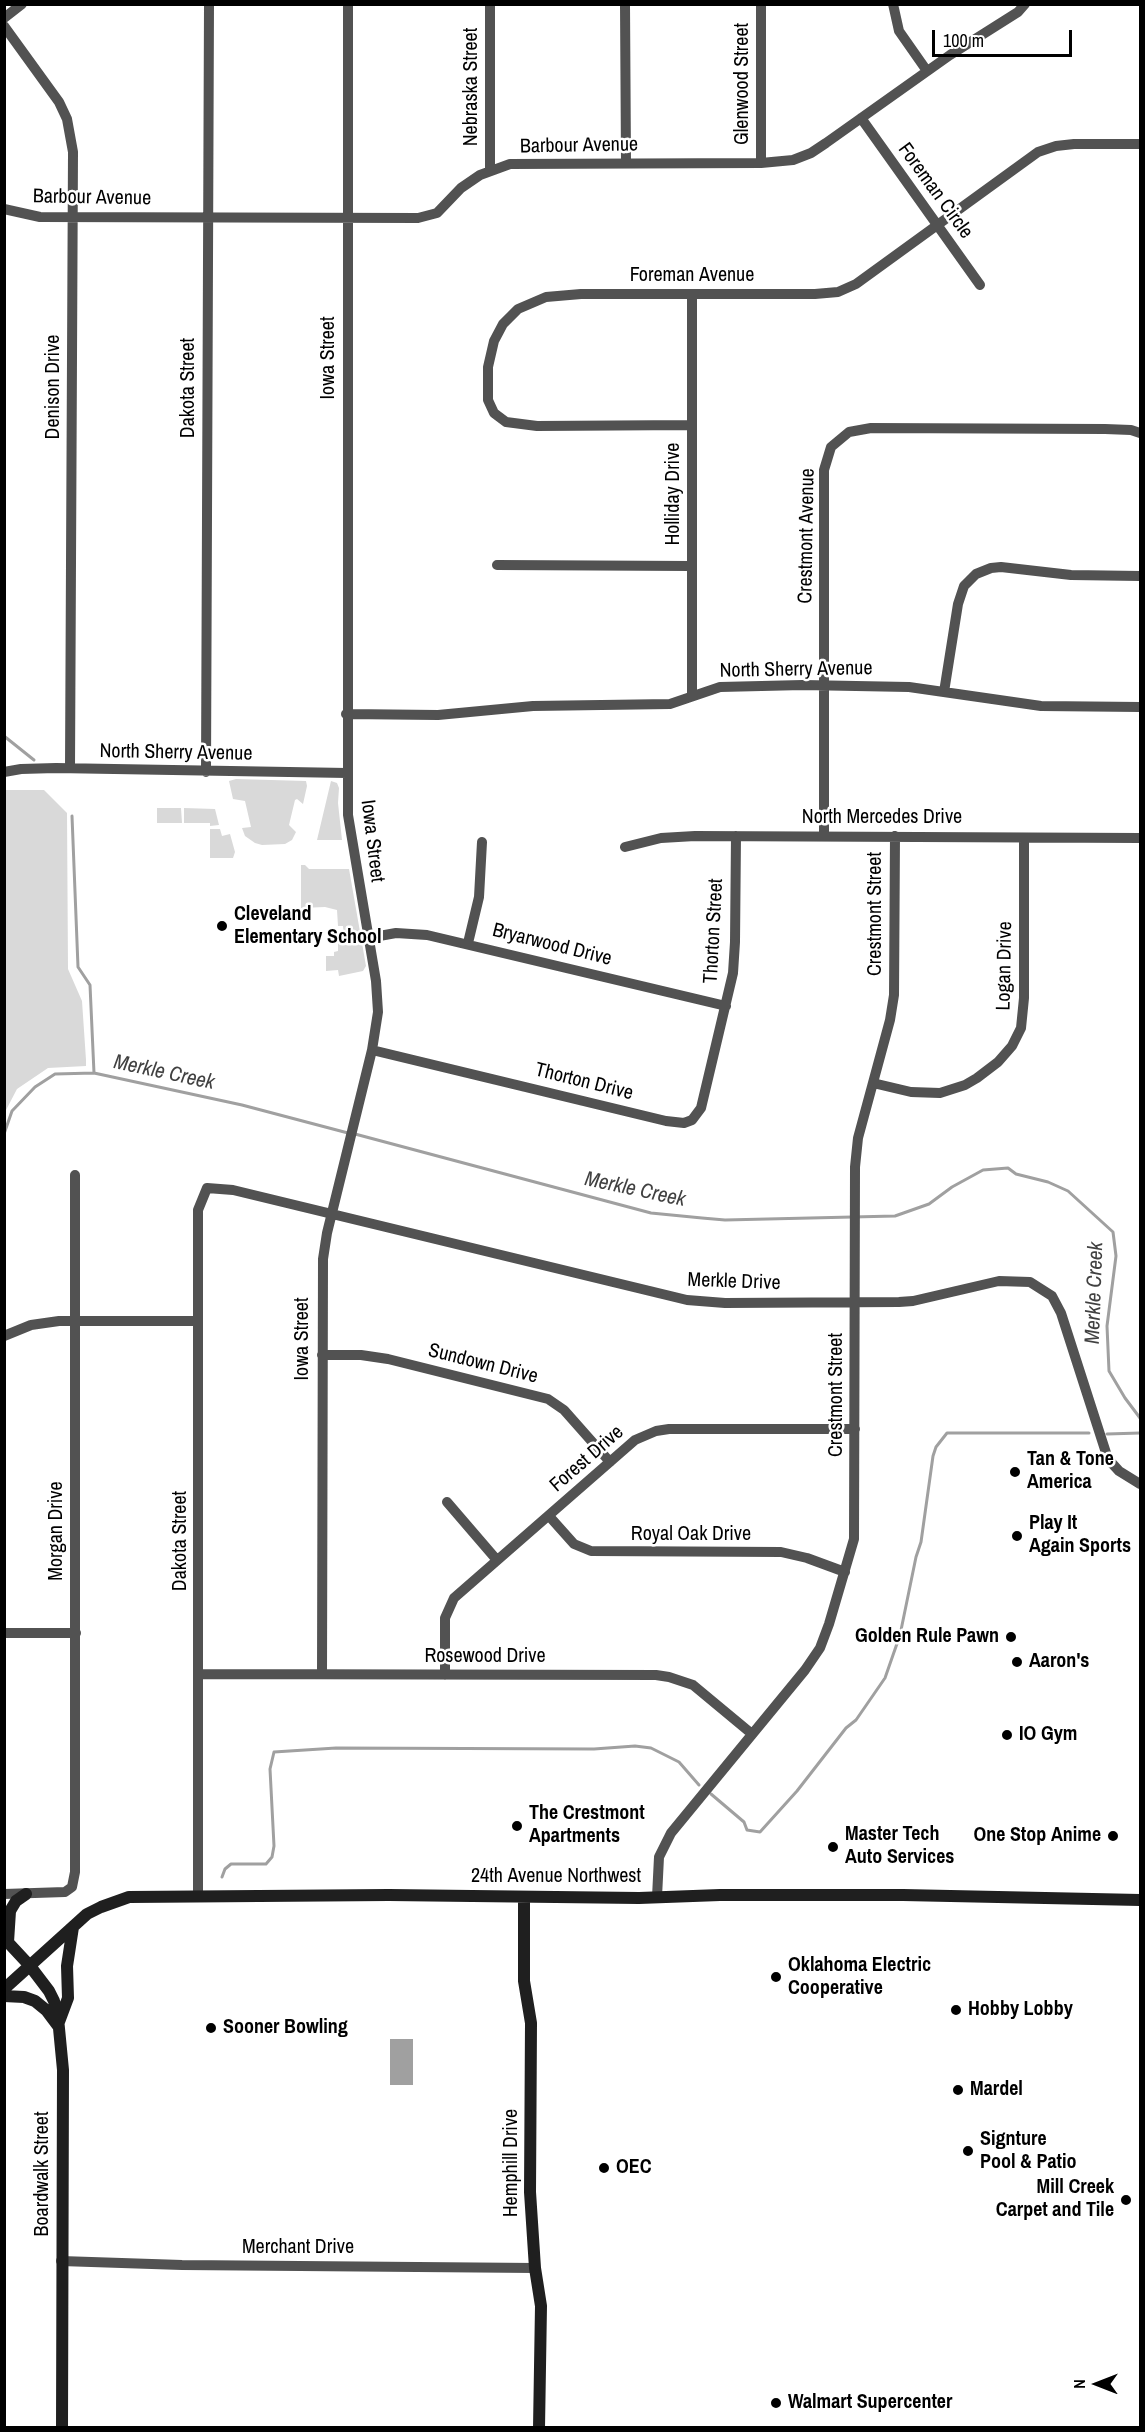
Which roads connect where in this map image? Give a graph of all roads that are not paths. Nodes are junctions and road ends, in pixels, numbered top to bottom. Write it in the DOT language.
graph roads {
  1 [pos="22,4"];
  2 [pos="209,4"];
  3 [pos="348,4"];
  4 [pos="490,4"];
  5 [pos="625,4"];
  6 [pos="761,4"];
  7 [pos="893,4"];
  8 [pos="1021,8"];
  9 [pos="4,18"];
  10 [pos="4,26"];
  11 [pos="927,71"];
  12 [pos="861,118"];
  13 [pos="1140,144"];
  14 [pos="626,163"];
  15 [pos="761,163"];
  16 [pos="490,170"];
  17 [pos="4,209"];
  18 [pos="208,216"];
  19 [pos="348,216"];
  20 [pos="73,217"];
  21 [pos="938,225"];
  22 [pos="980,285"];
  23 [pos="692,294"];
  24 [pos="692,425"];
  25 [pos="1140,433"];
  26 [pos="497,565"];
  27 [pos="691,566"];
  28 [pos="1140,576"];
  29 [pos="823,686"];
  30 [pos="944,693"];
  31 [pos="692,696"];
  32 [pos="1140,707"];
  33 [pos="346,714"];
  34 [pos="70,768"];
  35 [pos="4,772"];
  36 [pos="206,772"];
  37 [pos="347,773"];
  38 [pos="824,835"];
  39 [pos="736,836"];
  40 [pos="895,836"];
  41 [pos="1024,838"];
  42 [pos="1140,838"];
  43 [pos="482,842"];
  44 [pos="625,847"];
  45 [pos="368,938"];
  46 [pos="468,943"];
  47 [pos="726,1006"];
  48 [pos="720,1028"];
  49 [pos="372,1050"];
  50 [pos="873,1083"];
  51 [pos="75,1175"];
  52 [pos="207,1188"];
  53 [pos="332,1215"];
  54 [pos="854,1303"];
  55 [pos="75,1321"];
  56 [pos="198,1321"];
  57 [pos="4,1336"];
  58 [pos="322,1355"];
  59 [pos="855,1429"];
  60 [pos="610,1462"];
  61 [pos="1140,1484"];
  62 [pos="447,1502"];
  63 [pos="549,1516"];
  64 [pos="496,1559"];
  65 [pos="845,1572"];
  66 [pos="4,1633"];
  67 [pos="76,1633"];
  68 [pos="199,1674"];
  69 [pos="322,1674"];
  70 [pos="446,1675"];
  71 [pos="752,1734"];
  72 [pos="4,1894"];
  73 [pos="26,1894"];
  74 [pos="198,1896"];
  75 [pos="524,1897"];
  76 [pos="657,1897"];
  77 [pos="1140,1900"];
  78 [pos="73,1927"];
  79 [pos="6,1940"];
  80 [pos="30,1966"];
  81 [pos="4,1989"];
  82 [pos="4,1996"];
  83 [pos="58,2026"];
  84 [pos="61,2261"];
  85 [pos="535,2268"];
  86 [pos="62,2427"];
  87 [pos="539,2427"];
  1 -- 9 [label="street"];
  2 -- 18 [label="street, Dakota Street"];
  3 -- 19 [label="street, Iowa Street"];
  4 -- 16 [label="street, Nebraska Street"];
  5 -- 14 [label="street"];
  6 -- 15 [label="street, Glenwood Street"];
  7 -- 11 [label="street"];
  8 -- 11 [label="street, Barbour Avenue"];
  10 -- 20 [label="street, Denison Drive"];
  11 -- 12 [label="street, Barbour Avenue"];
  12 -- 15 [label="street, Barbour Avenue"];
  12 -- 21 [label="street, Foreman Circle"];
  13 -- 21 [label="street, Foreman Avenue"];
  14 -- 15 [label="street, Barbour Avenue"];
  14 -- 16 [label="street, Barbour Avenue"];
  16 -- 19 [label="street, Barbour Avenue"];
  17 -- 20 [label="street, Barbour Avenue"];
  18 -- 19 [label="street, Barbour Avenue"];
  18 -- 20 [label="street, Barbour Avenue"];
  18 -- 36 [label="street, Dakota Street"];
  19 -- 33 [label="street, Iowa Street"];
  20 -- 34 [label="street, Denison Drive"];
  21 -- 22 [label="street, Foreman Circle"];
  21 -- 23 [label="street, Foreman Avenue"];
  23 -- 24 [label="street, Holliday Drive"];
  23 -- 24 [label="street, Foreman Avenue"];
  24 -- 27 [label="street, Holliday Drive"];
  25 -- 29 [label="street, Crestmont Avenue"];
  26 -- 27 [label="street"];
  27 -- 31 [label="street, Holliday Drive"];
  28 -- 30 [label="street"];
  29 -- 30 [label="street, North Sherry Avenue"];
  29 -- 31 [label="street, North Sherry Avenue"];
  29 -- 38 [label="street, Crestmont Avenue"];
  30 -- 32 [label="street, North Sherry Avenue"];
  31 -- 33 [label="street, North Sherry Avenue"];
  33 -- 37 [label="street, Iowa Street"];
  34 -- 35 [label="street, North Sherry Avenue"];
  34 -- 36 [label="street, North Sherry Avenue"];
  36 -- 37 [label="street, North Sherry Avenue"];
  37 -- 45 [label="street, Iowa Street"];
  38 -- 39 [label="street, North Mercedes Drive"];
  38 -- 40 [label="street, North Mercedes Drive"];
  39 -- 44 [label="street, North Mercedes Drive"];
  39 -- 47 [label="street, Thorton Street"];
  40 -- 41 [label="street, North Mercedes Drive"];
  40 -- 50 [label="street, Crestmont Street"];
  41 -- 42 [label="street, North Mercedes Drive"];
  41 -- 50 [label="street, Logan Drive"];
  43 -- 46 [label="street"];
  45 -- 46 [label="street, Bryarwood Drive"];
  45 -- 49 [label="street, Iowa Street"];
  46 -- 47 [label="street, Bryarwood Drive"];
  47 -- 48 [label="street, Thorton Street"];
  48 -- 49 [label="street, Thorton Drive"];
  49 -- 53 [label="street, Iowa Street"];
  50 -- 54 [label="street, Crestmont Street"];
  51 -- 55 [label="street, Morgan Drive"];
  52 -- 53 [label="street, Merkle Drive"];
  52 -- 56 [label="street, Dakota Street"];
  53 -- 54 [label="street, Merkle Drive"];
  53 -- 58 [label="street, Iowa Street"];
  54 -- 59 [label="street, Crestmont Street"];
  54 -- 61 [label="street, Merkle Drive"];
  55 -- 56 [label="street"];
  55 -- 57 [label="street"];
  55 -- 67 [label="street, Morgan Drive"];
  56 -- 68 [label="street, Dakota Street"];
  58 -- 60 [label="street, Sundown Drive"];
  58 -- 69 [label="street, Iowa Street"];
  59 -- 60 [label="street, Forest Drive"];
  59 -- 65 [label="street, Crestmont Street"];
  60 -- 63 [label="street, Forest Drive"];
  62 -- 64 [label="street"];
  63 -- 64 [label="street, Forest Drive"];
  63 -- 65 [label="street, Royal Oak Drive"];
  64 -- 70 [label="street, Forest Drive"];
  65 -- 71 [label="street, Crestmont Street"];
  66 -- 67 [label="street"];
  67 -- 73 [label="street, Morgan Drive"];
  68 -- 69 [label="street, Rosewood Drive"];
  68 -- 74 [label="street, Dakota Street"];
  69 -- 70 [label="street, Rosewood Drive"];
  70 -- 71 [label="street, Rosewood Drive"];
  71 -- 76 [label="street, Crestmont Street"];
  72 -- 73 [label="street"];
  73 -- 79 [label="street"];
  74 -- 75 [label="street, 24th Avenue Northwest"];
  74 -- 78 [label="street, 24th Avenue Northwest"];
  75 -- 76 [label="street, 24th Avenue Northwest"];
  75 -- 85 [label="street, Hemphill Drive"];
  76 -- 77 [label="street, 24th Avenue Northwest"];
  78 -- 80 [label="street, 24th Avenue Northwest"];
  78 -- 83 [label="street"];
  79 -- 80 [label="street, Boardwalk Street"];
  80 -- 81 [label="street, 24th Avenue Northwest"];
  80 -- 83 [label="street, Boardwalk Street"];
  82 -- 83 [label="street"];
  83 -- 84 [label="street, Boardwalk Street"];
  84 -- 85 [label="street, Merchant Drive"];
  84 -- 86 [label="street, Boardwalk Street"];
  85 -- 87 [label="street, Hemphill Drive"];
}
